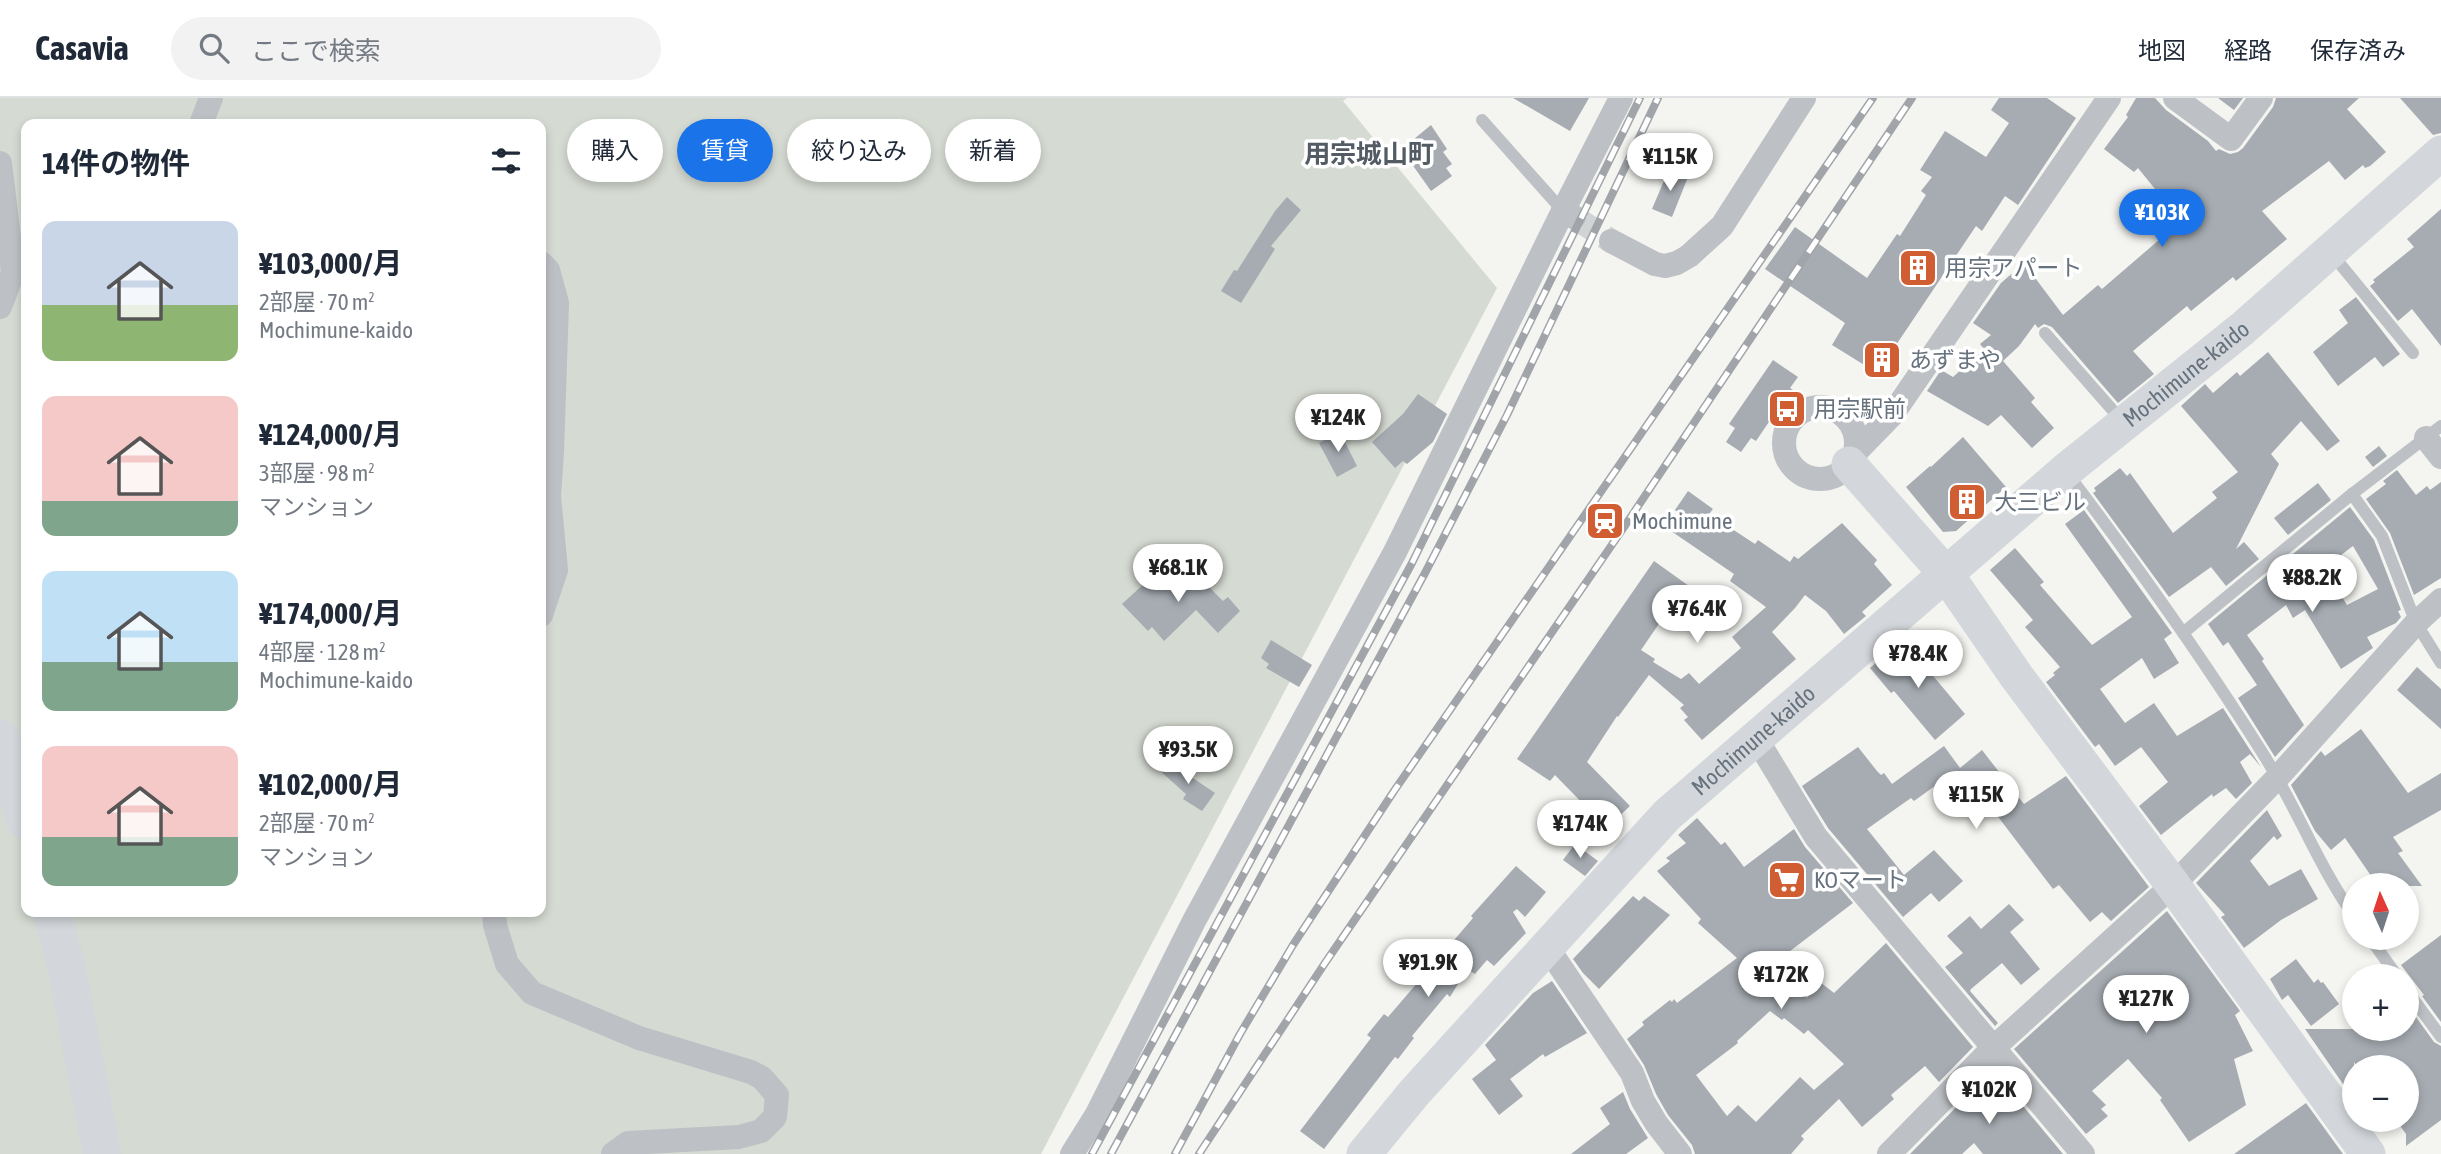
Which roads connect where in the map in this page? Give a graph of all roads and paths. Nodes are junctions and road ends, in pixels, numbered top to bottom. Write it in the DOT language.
graph roads {
  1 [pos="211,98"];
  2 [pos="1621,98"];
  3 [pos="1804,98"];
  4 [pos="2109,98"];
  5 [pos="2175,98"];
  6 [pos="2261,98"];
  7 [pos="203,119"];
  8 [pos="1482,120"];
  9 [pos="2441,153"];
  10 [pos="0,163"];
  11 [pos="1569,214"];
  12 [pos="1611,241"];
  13 [pos="2330,253"];
  14 [pos="546,268"];
  15 [pos="0,307"];
  16 [pos="2045,333"];
  17 [pos="2413,352"];
  18 [pos="2123,423"];
  19 [pos="2436,440"];
  20 [pos="1852,459"];
  21 [pos="2065,471"];
  22 [pos="2352,494"];
  23 [pos="1946,574"];
  24 [pos="546,600"];
  25 [pos="2441,600"];
  26 [pos="2416,623"];
  27 [pos="2183,633"];
  28 [pos="2441,663"];
  29 [pos="0,738"];
  30 [pos="1756,738"];
  31 [pos="2277,778"];
  32 [pos="21,805"];
  33 [pos="2173,885"];
  34 [pos="2342,901"];
  35 [pos="53,917"];
  36 [pos="494,917"];
  37 [pos="1547,947"];
  38 [pos="2419,1007"];
  39 [pos="2441,1037"];
  40 [pos="1992,1049"];
  41 [pos="102,1154"];
  42 [pos="612,1154"];
  43 [pos="1072,1154"];
  44 [pos="1364,1154"];
  45 [pos="1679,1154"];
  46 [pos="1889,1154"];
  47 [pos="2084,1154"];
  48 [pos="2368,1154"];
  1 -- 7 [label="street"];
  2 -- 11 [label="street"];
  3 -- 12 [label="street"];
  4 -- 20 [label="street"];
  5 -- 6 [label="street"];
  8 -- 11 [label="lane"];
  9 -- 13 [label="main road, Mochimune-kaido"];
  10 -- 15 [label="street"];
  11 -- 43 [label="street"];
  13 -- 17 [label="lane"];
  13 -- 18 [label="main road, Mochimune-kaido"];
  14 -- 24 [label="street"];
  16 -- 18 [label="lane"];
  18 -- 21 [label="main road, Mochimune-kaido"];
  19 -- 22 [label="lane"];
  20 -- 23 [label="main road"];
  21 -- 23 [label="main road, Mochimune-kaido"];
  21 -- 27 [label="lane"];
  22 -- 26 [label="lane"];
  22 -- 27 [label="lane"];
  23 -- 30 [label="main road, Mochimune-kaido"];
  23 -- 33 [label="main road"];
  25 -- 26 [label="street"];
  26 -- 28 [label="lane"];
  26 -- 31 [label="street"];
  27 -- 31 [label="lane"];
  29 -- 32 [label="highway"];
  30 -- 37 [label="main road, Mochimune-kaido"];
  30 -- 40 [label="street"];
  31 -- 33 [label="street"];
  31 -- 34 [label="lane"];
  33 -- 40 [label="street"];
  33 -- 48 [label="main road"];
  35 -- 41 [label="highway"];
  36 -- 42 [label="street"];
  37 -- 44 [label="main road, Mochimune-kaido"];
  37 -- 45 [label="street"];
  38 -- 39 [label="lane"];
  40 -- 46 [label="street"];
  40 -- 47 [label="street"];
}
